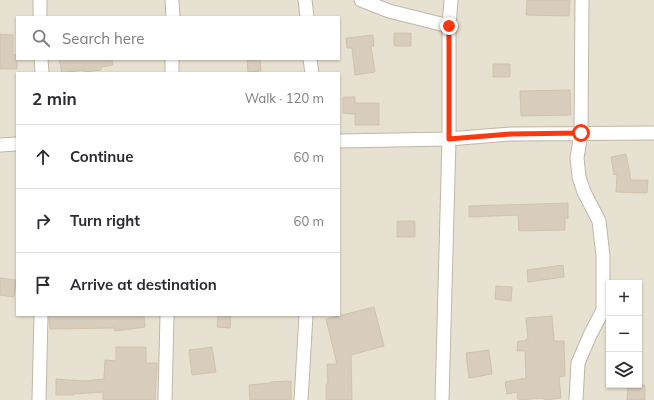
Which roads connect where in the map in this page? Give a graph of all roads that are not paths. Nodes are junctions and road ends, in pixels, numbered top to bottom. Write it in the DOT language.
graph roads {
  1 [pos="40,0"];
  2 [pos="172,0"];
  3 [pos="305,0"];
  4 [pos="361,0"];
  5 [pos="451,0"];
  6 [pos="582,0"];
  7 [pos="40,16"];
  8 [pos="173,16"];
  9 [pos="307,16"];
  10 [pos="449,26"];
  11 [pos="41,60"];
  12 [pos="172,60"];
  13 [pos="310,60"];
  14 [pos="42,72"];
  15 [pos="172,72"];
  16 [pos="312,72"];
  17 [pos="581,133"];
  18 [pos="654,133"];
  19 [pos="449,139"];
  20 [pos="340,141"];
  21 [pos="16,144"];
  22 [pos="0,145"];
  23 [pos="41,316"];
  24 [pos="167,316"];
  25 [pos="306,316"];
  26 [pos="39,400"];
  27 [pos="165,400"];
  28 [pos="301,400"];
  29 [pos="442,400"];
  30 [pos="576,400"];
  1 -- 7 [label="street"];
  2 -- 8 [label="street"];
  3 -- 9 [label="street"];
  4 -- 10 [label="street"];
  5 -- 10 [label="street"];
  6 -- 17 [label="street"];
  10 -- 19 [label="street"];
  11 -- 14 [label="street"];
  12 -- 15 [label="street"];
  13 -- 16 [label="street"];
  17 -- 18 [label="street"];
  17 -- 19 [label="street"];
  17 -- 30 [label="street"];
  19 -- 20 [label="street"];
  19 -- 29 [label="street"];
  21 -- 22 [label="street"];
  23 -- 26 [label="street"];
  24 -- 27 [label="street"];
  25 -- 28 [label="street"];
}
